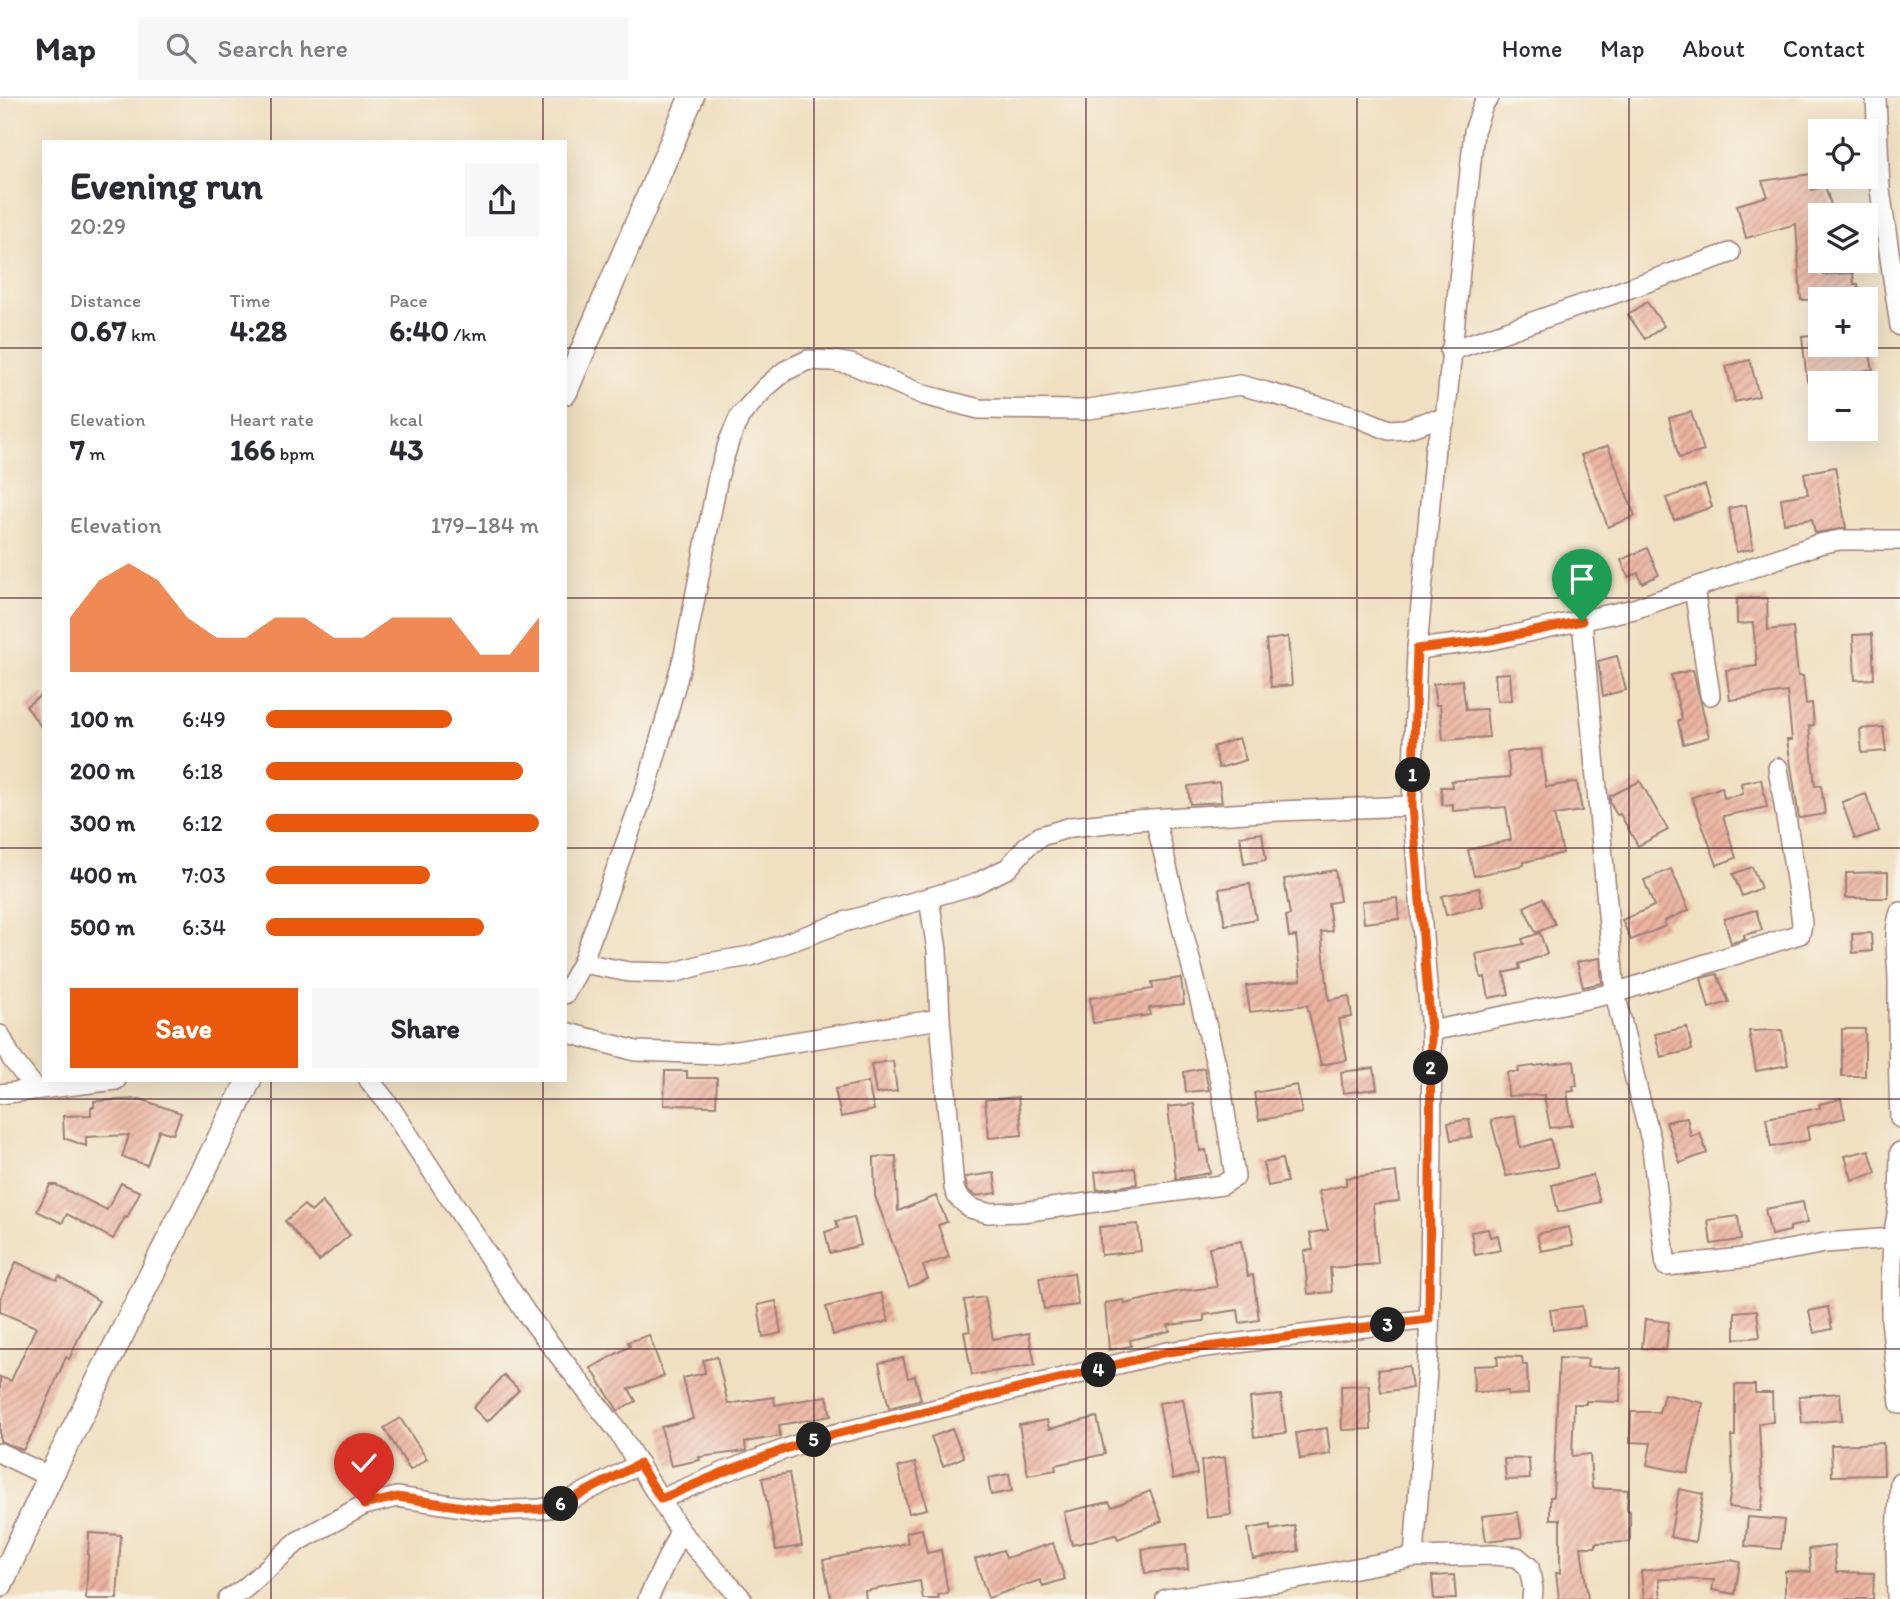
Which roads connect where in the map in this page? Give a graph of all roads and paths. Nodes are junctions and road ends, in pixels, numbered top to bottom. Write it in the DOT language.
graph roads {
  1 [pos="691,98"];
  2 [pos="1489,98"];
  3 [pos="1876,98"];
  4 [pos="1730,253"];
  5 [pos="1900,326"];
  6 [pos="1450,351"];
  7 [pos="567,388"];
  8 [pos="1445,420"];
  9 [pos="1900,540"];
  10 [pos="1694,588"];
  11 [pos="1582,621"];
  12 [pos="1417,649"];
  13 [pos="1710,695"];
  14 [pos="1778,768"];
  15 [pos="1412,806"];
  16 [pos="1154,819"];
  17 [pos="929,899"];
  18 [pos="1900,912"];
  19 [pos="582,963"];
  20 [pos="567,990"];
  21 [pos="1615,993"];
  22 [pos="940,1019"];
  23 [pos="1431,1031"];
  24 [pos="567,1033"];
  25 [pos="0,1035"];
  26 [pos="96,1082"];
  27 [pos="248,1082"];
  28 [pos="371,1082"];
  29 [pos="35,1088"];
  30 [pos="0,1094"];
  31 [pos="1900,1118"];
  32 [pos="1900,1152"];
  33 [pos="1893,1238"];
  34 [pos="1429,1319"];
  35 [pos="1900,1404"];
  36 [pos="0,1453"];
  37 [pos="639,1464"];
  38 [pos="50,1478"];
  39 [pos="1900,1482"];
  40 [pos="661,1499"];
  41 [pos="680,1531"];
  42 [pos="1414,1557"];
  43 [pos="0,1585"];
  44 [pos="244,1596"];
  45 [pos="648,1599"];
  46 [pos="742,1599"];
  47 [pos="1166,1599"];
  48 [pos="1532,1599"];
  49 [pos="1897,1599"];
  1 -- 7 [label="street"];
  2 -- 6 [label="street"];
  3 -- 5 [label="street"];
  4 -- 6 [label="street"];
  6 -- 8 [label="street"];
  8 -- 12 [label="street"];
  8 -- 19 [label="street"];
  9 -- 10 [label="street"];
  10 -- 11 [label="street"];
  10 -- 13 [label="street"];
  11 -- 12 [label="street"];
  11 -- 21 [label="street"];
  12 -- 15 [label="street"];
  14 -- 21 [label="street"];
  15 -- 16 [label="street"];
  15 -- 23 [label="street"];
  16 -- 17 [label="street"];
  16 -- 22 [label="street"];
  17 -- 19 [label="street"];
  17 -- 22 [label="street"];
  18 -- 31 [label="street"];
  19 -- 20 [label="street"];
  21 -- 23 [label="street"];
  21 -- 33 [label="street"];
  22 -- 24 [label="street"];
  23 -- 34 [label="street"];
  25 -- 29 [label="street"];
  26 -- 29 [label="street"];
  27 -- 38 [label="street"];
  28 -- 37 [label="street"];
  29 -- 30 [label="street"];
  32 -- 33 [label="street"];
  33 -- 35 [label="street"];
  34 -- 40 [label="street"];
  34 -- 42 [label="street"];
  36 -- 38 [label="street"];
  37 -- 40 [label="street"];
  37 -- 44 [label="street"];
  38 -- 43 [label="street"];
  39 -- 49 [label="street"];
  40 -- 41 [label="street"];
  41 -- 45 [label="street"];
  41 -- 46 [label="street"];
  42 -- 47 [label="street"];
  42 -- 48 [label="street"];
}
